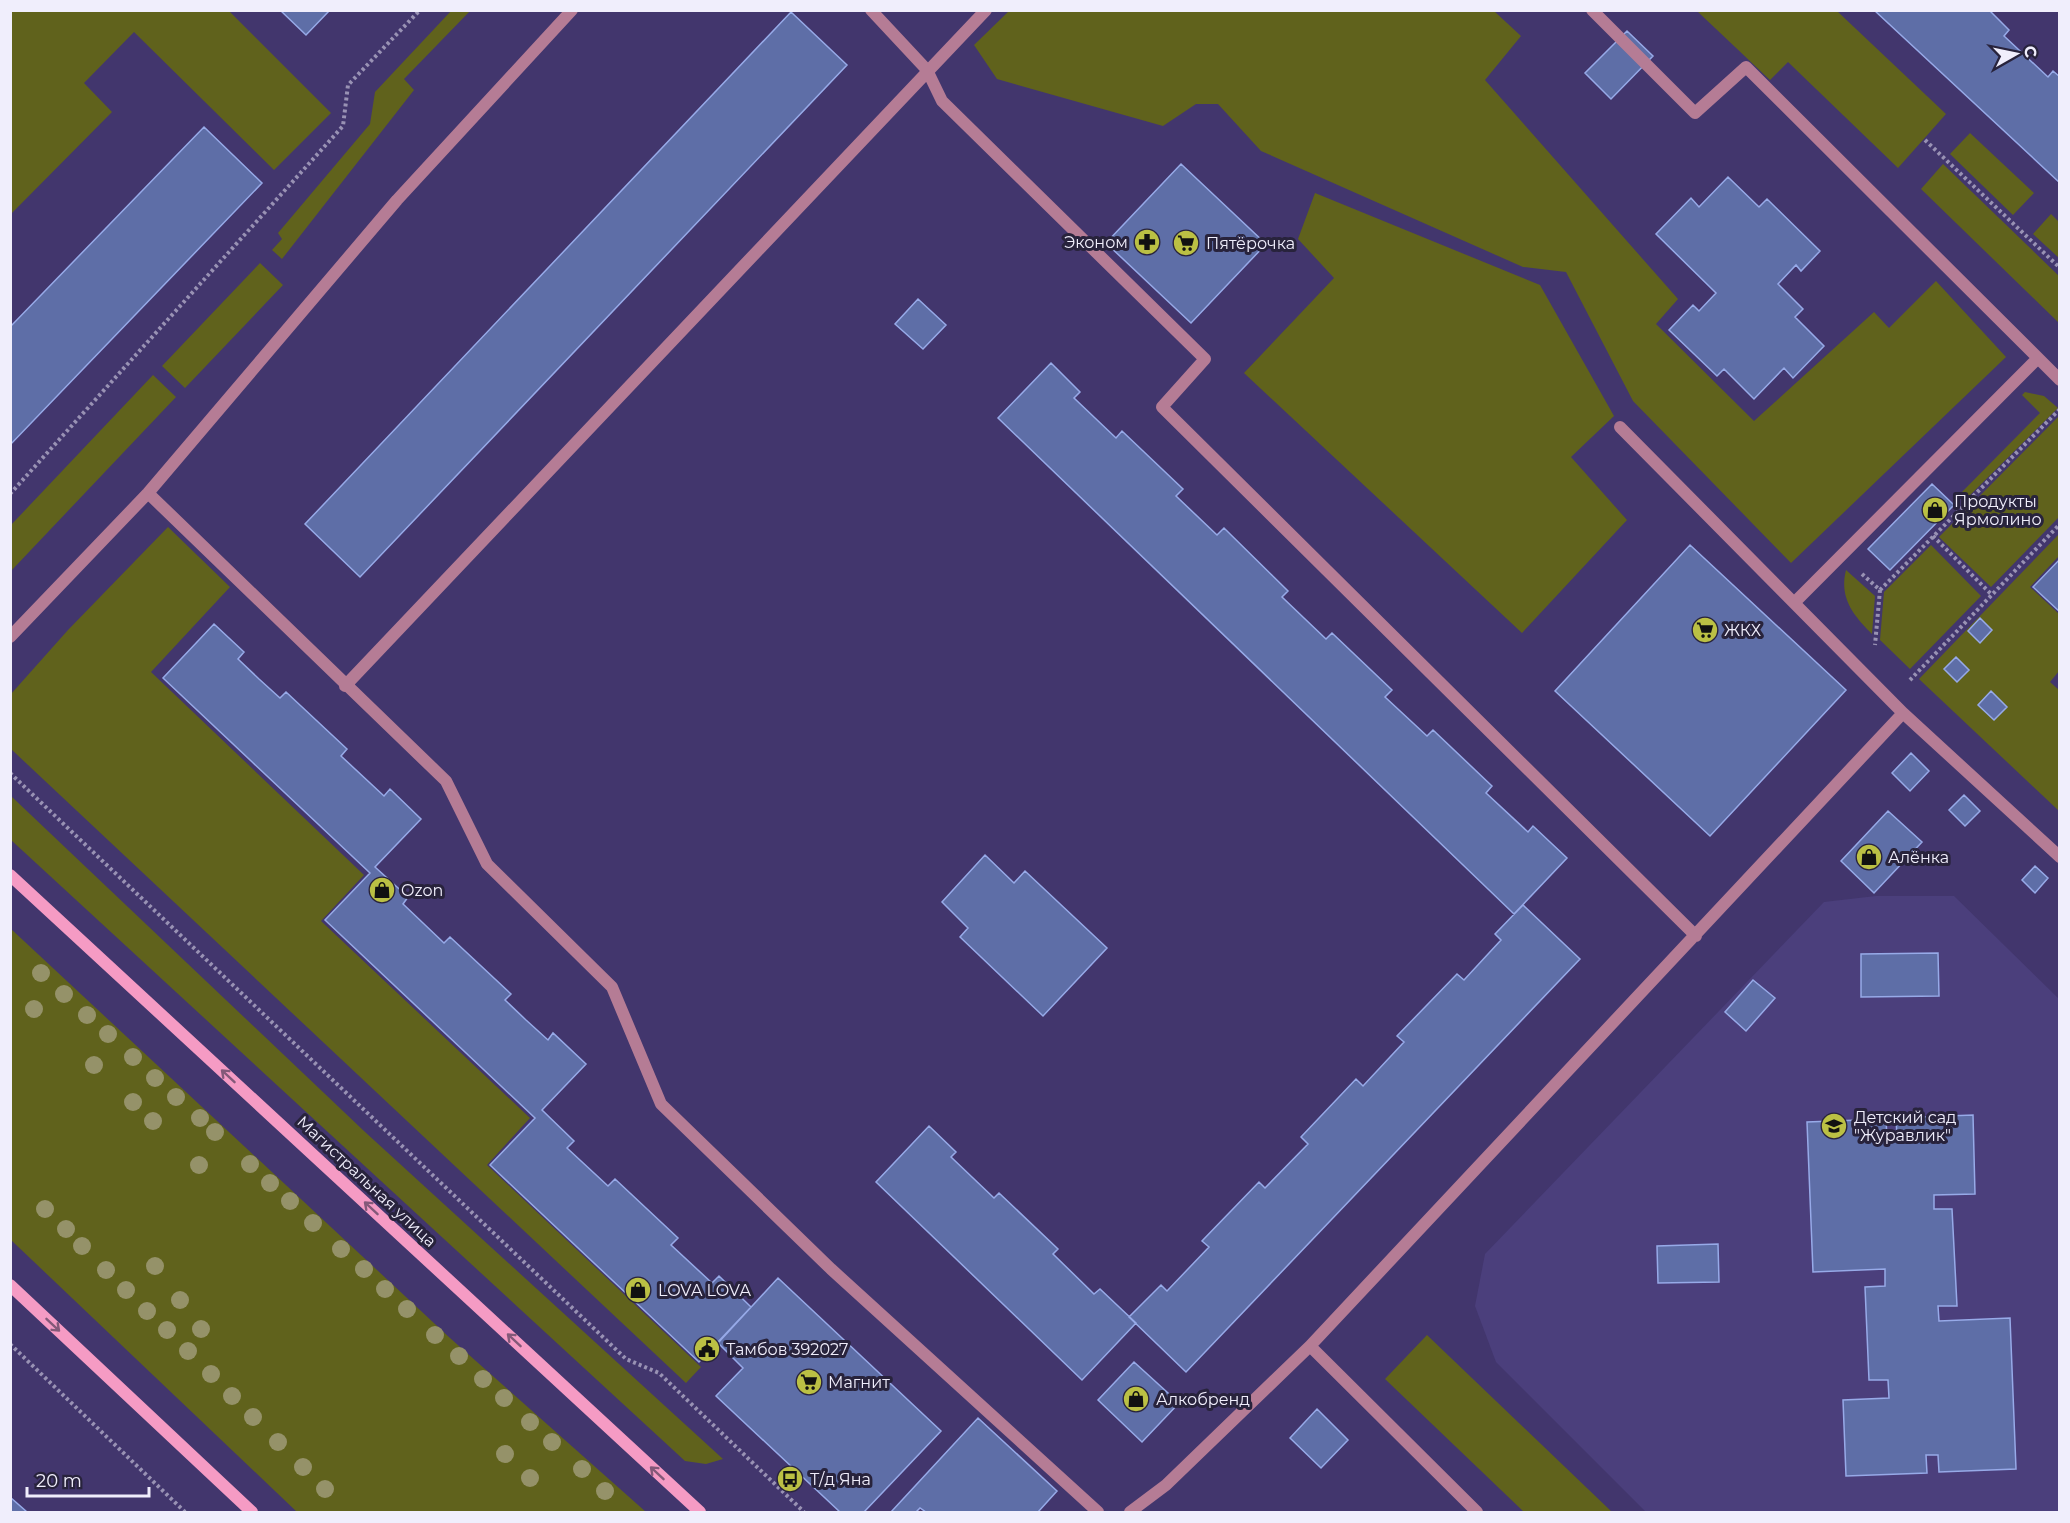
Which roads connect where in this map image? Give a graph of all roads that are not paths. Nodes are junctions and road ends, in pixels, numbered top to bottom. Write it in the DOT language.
graph roads {
  1 [pos="572,10"];
  2 [pos="871,10"];
  3 [pos="986,10"];
  4 [pos="1592,10"];
  5 [pos="927,70"];
  6 [pos="2038,358"];
  7 [pos="2060,380"];
  8 [pos="1620,427"];
  9 [pos="148,493"];
  10 [pos="1794,603"];
  11 [pos="10,637"];
  12 [pos="345,686"];
  13 [pos="1904,713"];
  14 [pos="2060,857"];
  15 [pos="10,874"];
  16 [pos="1696,936"];
  17 [pos="10,1285"];
  18 [pos="1310,1346"];
  19 [pos="252,1512"];
  20 [pos="700,1512"];
  21 [pos="1098,1512"];
  22 [pos="1130,1512"];
  23 [pos="1478,1512"];
  1 -- 9 [label="lane"];
  2 -- 5 [label="lane"];
  3 -- 5 [label="lane"];
  4 -- 6 [label="lane"];
  5 -- 12 [label="lane"];
  5 -- 16 [label="lane"];
  6 -- 7 [label="lane"];
  6 -- 10 [label="lane"];
  8 -- 10 [label="lane"];
  9 -- 11 [label="lane"];
  9 -- 12 [label="lane"];
  10 -- 13 [label="lane"];
  12 -- 21 [label="lane"];
  13 -- 14 [label="lane"];
  13 -- 16 [label="lane"];
  20 -- 15 [label="main road, Магистральная улица, one-way"];
  16 -- 18 [label="lane"];
  17 -- 19 [label="main road, one-way"];
  18 -- 22 [label="lane"];
  18 -- 23 [label="lane"];
}
